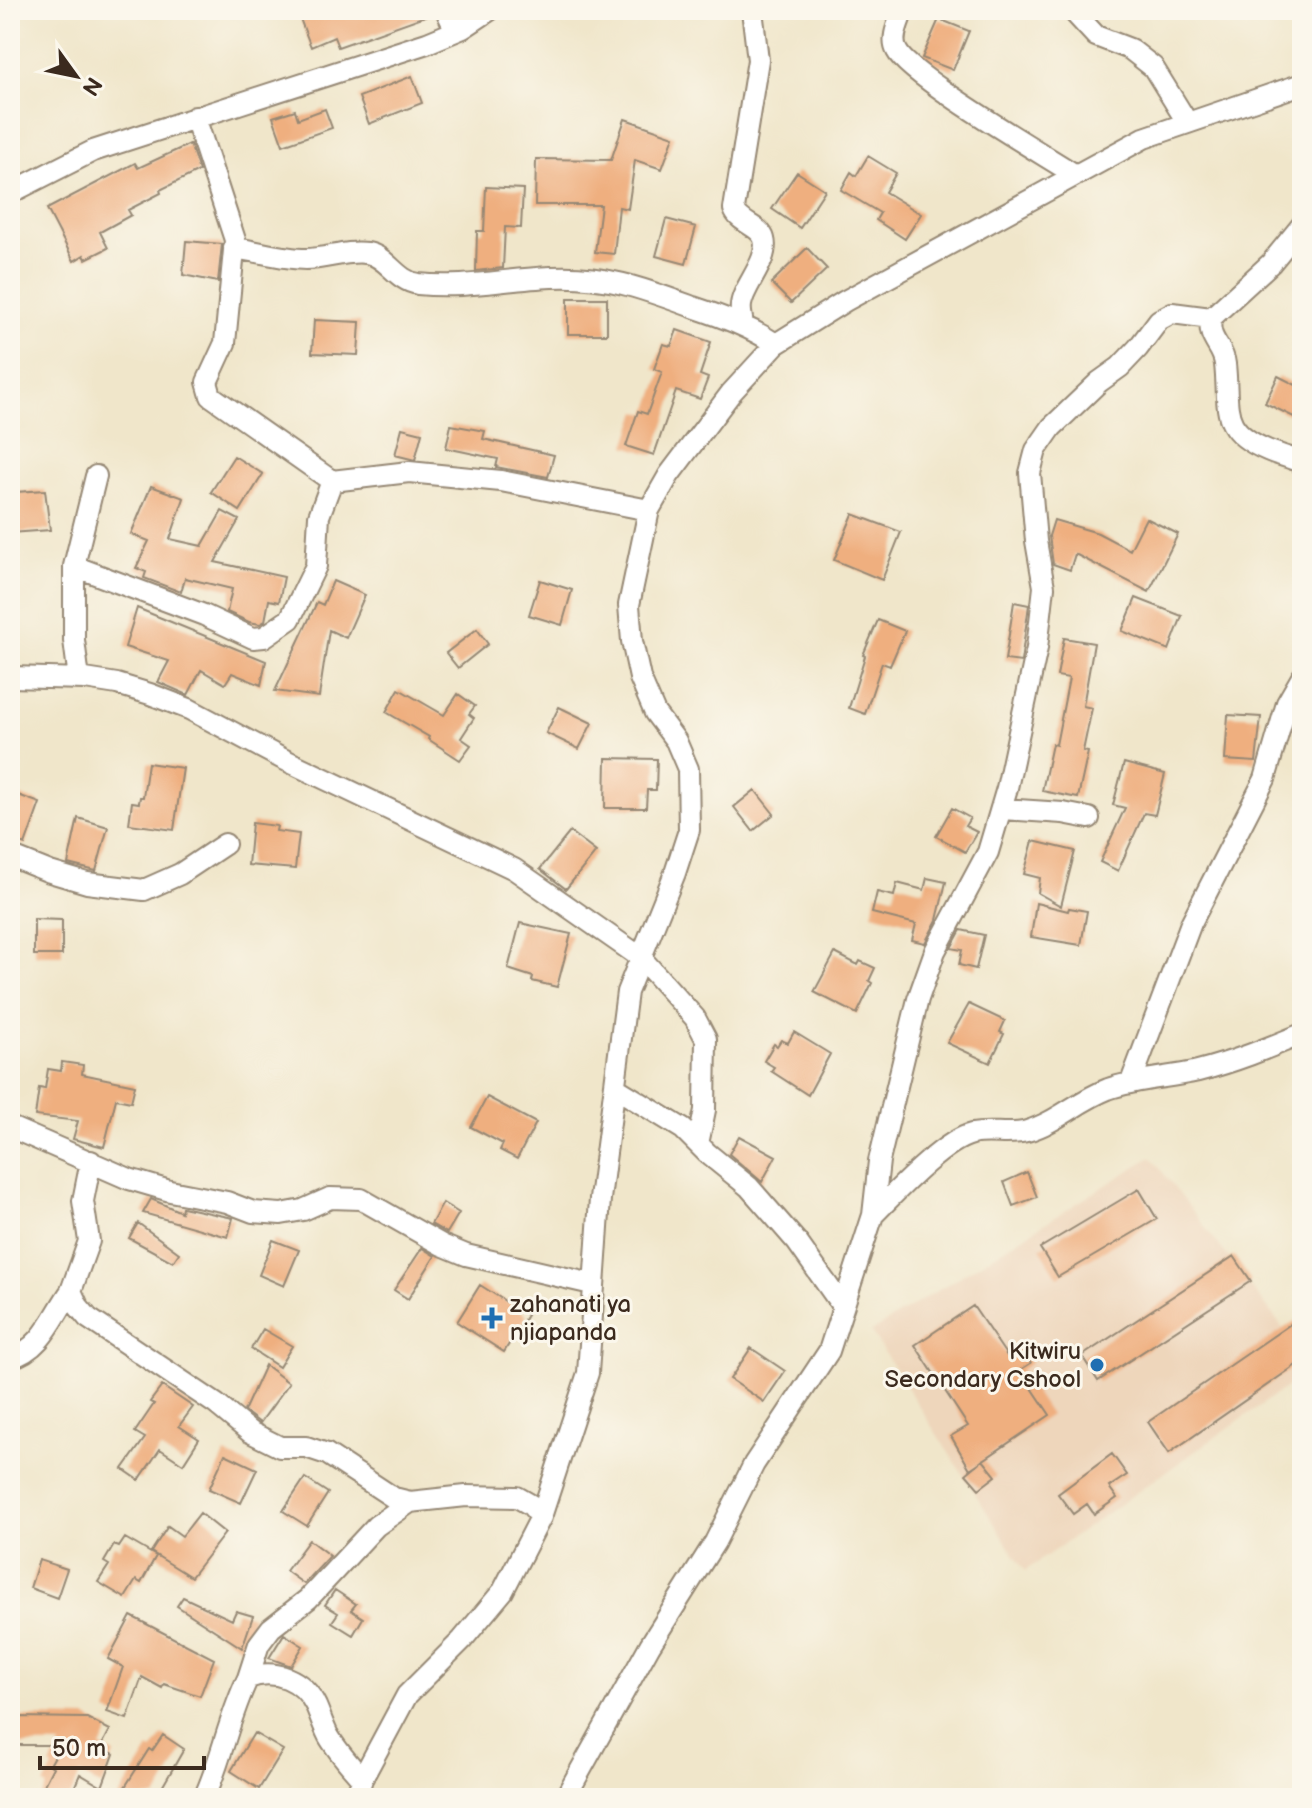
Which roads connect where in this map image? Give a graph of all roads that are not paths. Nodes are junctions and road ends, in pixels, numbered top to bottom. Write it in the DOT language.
graph roads {
  1 [pos="446,10"];
  2 [pos="490,10"];
  3 [pos="752,10"];
  4 [pos="903,10"];
  5 [pos="1072,10"];
  6 [pos="456,31"];
  7 [pos="1302,84"];
  8 [pos="195,117"];
  9 [pos="1187,122"];
  10 [pos="1074,174"];
  11 [pos="10,193"];
  12 [pos="1302,225"];
  13 [pos="234,248"];
  14 [pos="1211,318"];
  15 [pos="743,324"];
  16 [pos="776,344"];
  17 [pos="1302,463"];
  18 [pos="96,476"];
  19 [pos="332,481"];
  20 [pos="649,510"];
  21 [pos="74,566"];
  22 [pos="10,677"];
  23 [pos="1302,677"];
  24 [pos="79,679"];
  25 [pos="1002,809"];
  26 [pos="1089,818"];
  27 [pos="225,844"];
  28 [pos="10,856"];
  29 [pos="640,957"];
  30 [pos="1302,1034"];
  31 [pos="1131,1082"];
  32 [pos="616,1088"];
  33 [pos="10,1127"];
  34 [pos="698,1144"];
  35 [pos="91,1161"];
  36 [pos="873,1215"];
  37 [pos="592,1284"];
  38 [pos="71,1291"];
  39 [pos="843,1307"];
  40 [pos="10,1358"];
  41 [pos="410,1502"];
  42 [pos="541,1517"];
  43 [pos="248,1678"];
  44 [pos="359,1788"];
  45 [pos="204,1798"];
  46 [pos="565,1798"];
  1 -- 6 [label="street"];
  2 -- 6 [label="street"];
  3 -- 15 [label="street"];
  4 -- 10 [label="street"];
  5 -- 9 [label="street"];
  6 -- 8 [label="street"];
  7 -- 9 [label="street"];
  8 -- 11 [label="street"];
  8 -- 13 [label="street"];
  9 -- 10 [label="street"];
  10 -- 16 [label="street"];
  12 -- 14 [label="street"];
  13 -- 15 [label="street"];
  13 -- 19 [label="street"];
  14 -- 17 [label="street"];
  14 -- 25 [label="street"];
  15 -- 16 [label="street"];
  16 -- 20 [label="street"];
  18 -- 21 [label="street"];
  19 -- 20 [label="street"];
  19 -- 21 [label="street"];
  20 -- 29 [label="street"];
  21 -- 24 [label="street"];
  22 -- 24 [label="street"];
  23 -- 31 [label="street"];
  24 -- 29 [label="street"];
  25 -- 26 [label="street"];
  25 -- 36 [label="street"];
  27 -- 28 [label="street"];
  29 -- 32 [label="street"];
  29 -- 34 [label="street"];
  30 -- 31 [label="street"];
  31 -- 36 [label="street"];
  32 -- 34 [label="street"];
  32 -- 37 [label="street"];
  33 -- 35 [label="street"];
  34 -- 39 [label="street"];
  35 -- 37 [label="street"];
  35 -- 38 [label="street"];
  36 -- 39 [label="street"];
  37 -- 42 [label="street"];
  38 -- 40 [label="street"];
  38 -- 41 [label="street"];
  39 -- 46 [label="street"];
  41 -- 42 [label="street"];
  41 -- 43 [label="street"];
  42 -- 44 [label="street"];
  43 -- 44 [label="street"];
  43 -- 45 [label="street"];
}
